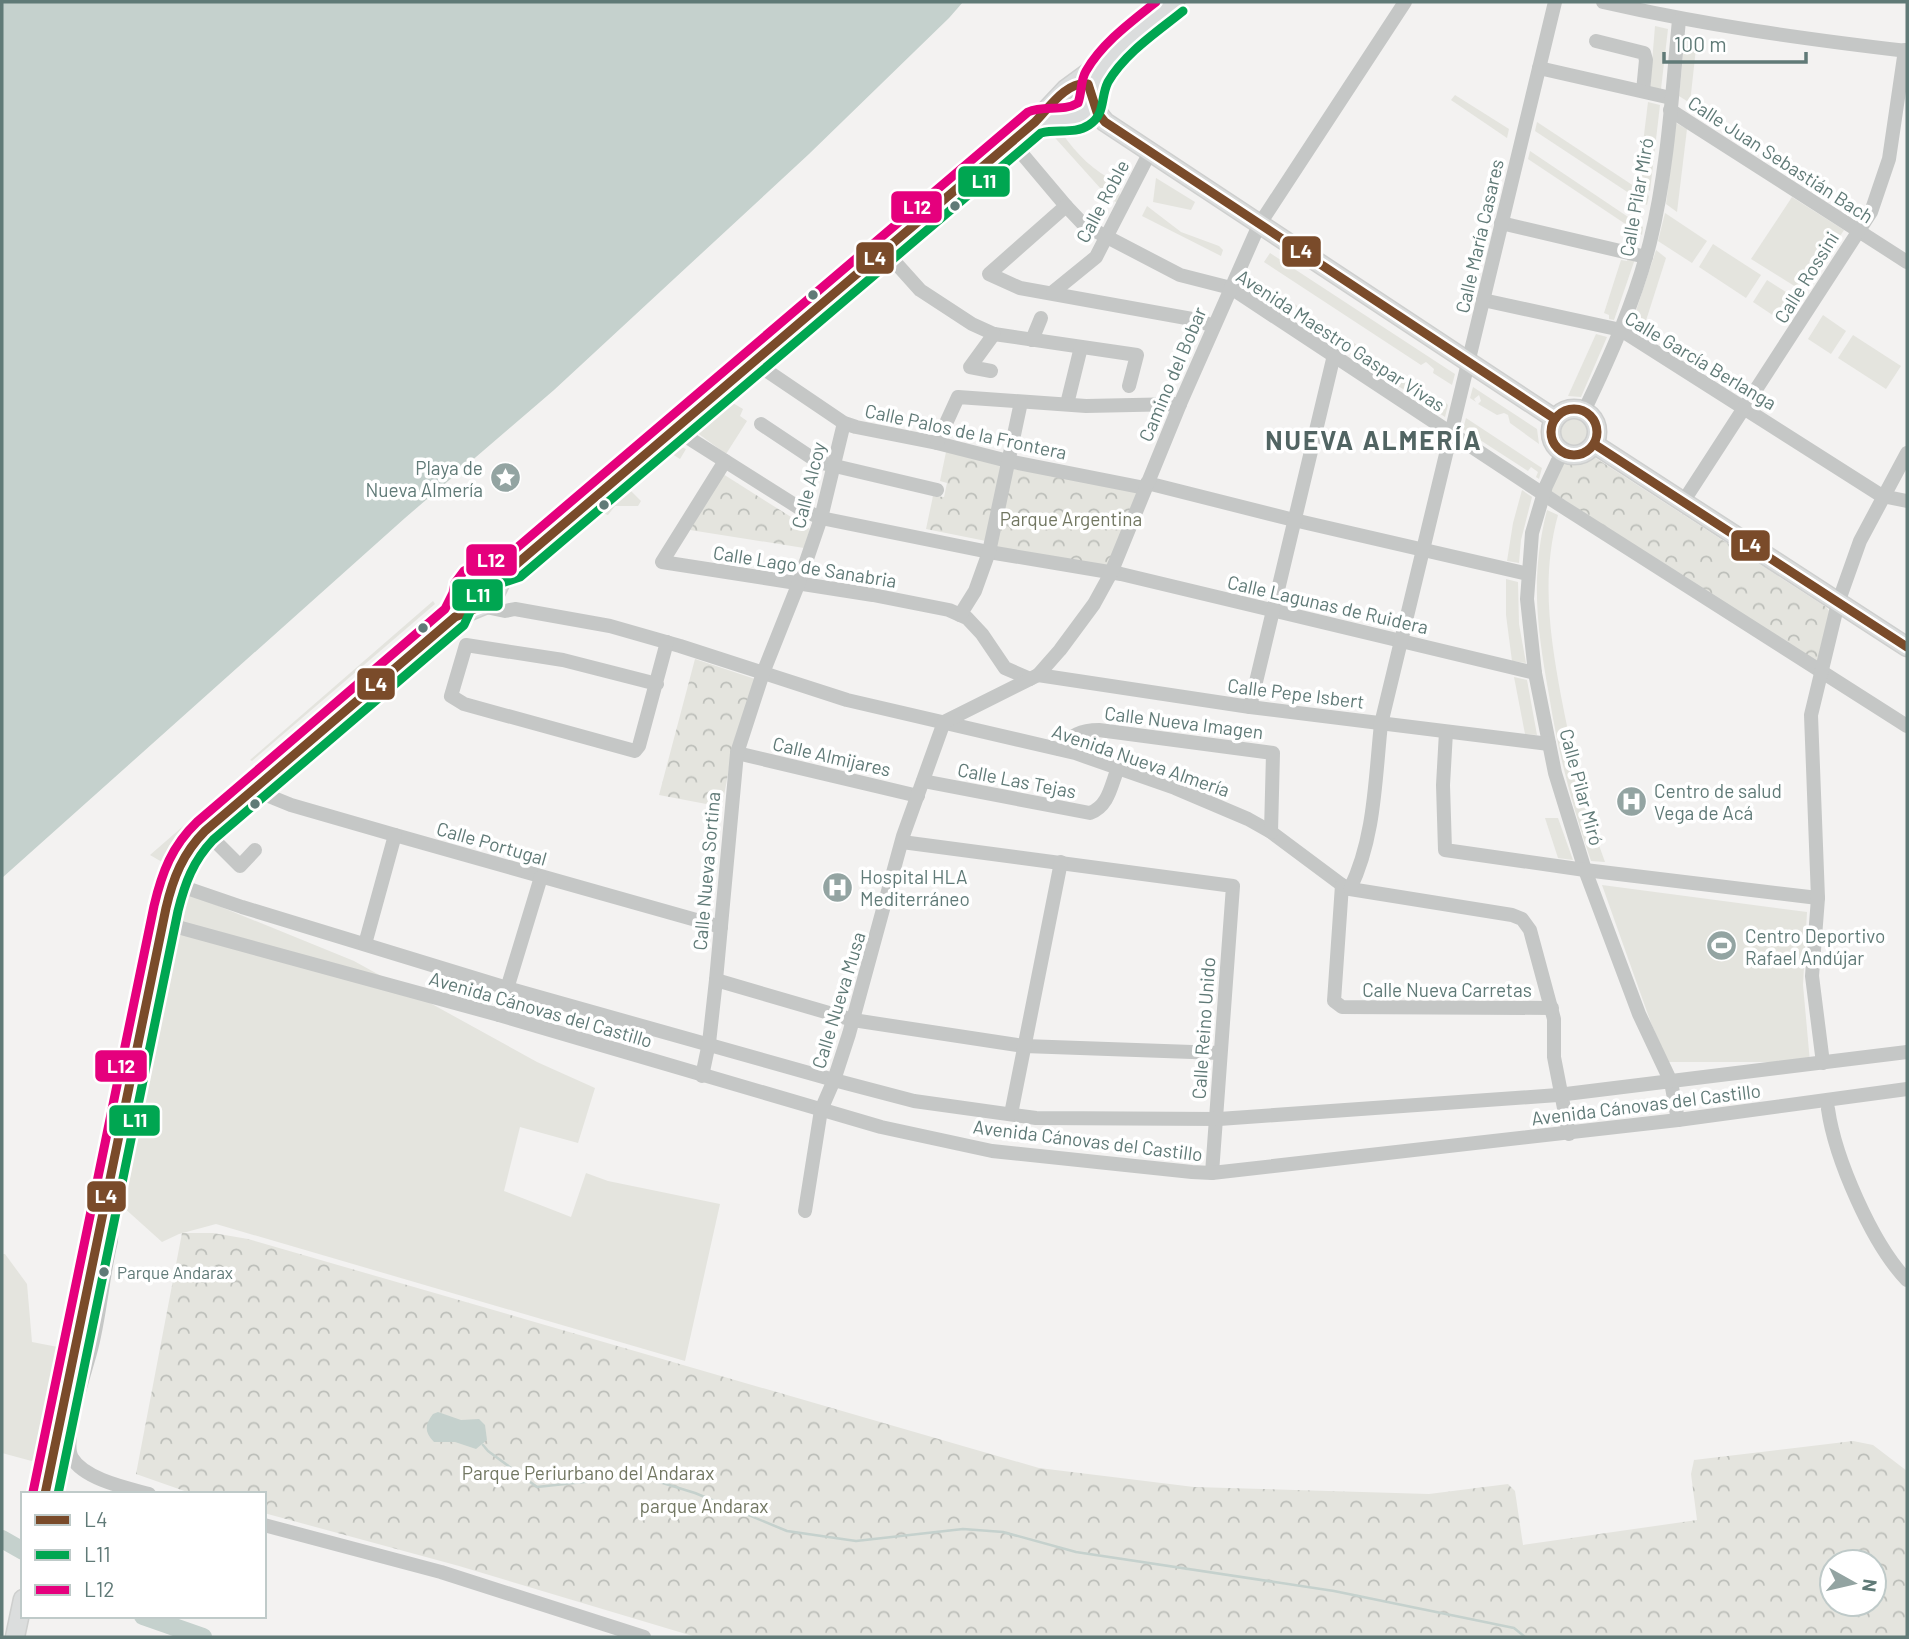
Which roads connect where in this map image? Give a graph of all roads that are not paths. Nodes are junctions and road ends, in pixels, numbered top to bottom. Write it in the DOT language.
graph roads {
  1 [pos="1175,2"];
  2 [pos="1405,2"];
  3 [pos="1555,2"];
  4 [pos="1603,2"];
  5 [pos="1679,20"];
  6 [pos="1596,41"];
  7 [pos="1906,50"];
  8 [pos="1539,68"];
  9 [pos="1086,91"];
  10 [pos="1643,91"];
  11 [pos="1670,104"];
  12 [pos="1064,114"];
  13 [pos="1104,121"];
  14 [pos="1012,142"];
  15 [pos="1150,152"];
  16 [pos="1066,206"];
  17 [pos="1501,223"];
  18 [pos="1259,225"];
  19 [pos="1858,231"];
  20 [pos="1107,236"];
  21 [pos="885,251"];
  22 [pos="1646,257"];
  23 [pos="1907,262"];
  24 [pos="1231,288"];
  25 [pos="1053,292"];
  26 [pos="1483,300"];
  27 [pos="1041,318"];
  28 [pos="1213,326"];
  29 [pos="1621,330"];
  30 [pos="994,334"];
  31 [pos="1032,340"];
  32 [pos="1081,347"];
  33 [pos="1334,355"];
  34 [pos="754,362"];
  35 [pos="1468,363"];
  36 [pos="991,372"];
  37 [pos="1129,386"];
  38 [pos="1021,402"];
  39 [pos="1067,404"];
  40 [pos="1180,404"];
  41 [pos="1746,408"];
  42 [pos="1584,411"];
  43 [pos="1555,419"];
  44 [pos="844,423"];
  45 [pos="761,424"];
  46 [pos="676,430"];
  47 [pos="1451,432"];
  48 [pos="937,443"];
  49 [pos="1594,444"];
  50 [pos="1562,452"];
  51 [pos="1907,453"];
  52 [pos="725,461"];
  53 [pos="1007,461"];
  54 [pos="834,467"];
  55 [pos="1146,485"];
  56 [pos="937,490"];
  57 [pos="1544,494"];
  58 [pos="1882,496"];
  59 [pos="1907,501"];
  60 [pos="1683,502"];
  61 [pos="821,518"];
  62 [pos="1294,520"];
  63 [pos="1423,551"];
  64 [pos="989,552"];
  65 [pos="1111,573"];
  66 [pos="1528,574"];
  67 [pos="494,585"];
  68 [pos="798,585"];
  69 [pos="473,603"];
  70 [pos="1838,603"];
  71 [pos="514,609"];
  72 [pos="1273,610"];
  73 [pos="960,615"];
  74 [pos="1402,641"];
  75 [pos="667,642"];
  76 [pos="1907,647"];
  77 [pos="1822,671"];
  78 [pos="763,673"];
  79 [pos="1535,673"];
  80 [pos="1034,677"];
  81 [pos="657,684"];
  82 [pos="1250,707"];
  83 [pos="944,722"];
  84 [pos="1381,724"];
  85 [pos="1907,726"];
  86 [pos="1446,732"];
  87 [pos="1549,744"];
  88 [pos="1059,749"];
  89 [pos="737,753"];
  90 [pos="1118,768"];
  91 [pos="923,781"];
  92 [pos="254,790"];
  93 [pos="918,796"];
  94 [pos="205,831"];
  95 [pos="1271,832"];
  96 [pos="395,835"];
  97 [pos="902,842"];
  98 [pos="255,850"];
  99 [pos="1061,862"];
  100 [pos="1584,870"];
  101 [pos="541,877"];
  102 [pos="172,883"];
  103 [pos="1346,887"];
  104 [pos="1818,898"];
  105 [pos="163,923"];
  106 [pos="721,927"];
  107 [pos="365,944"];
  108 [pos="716,980"];
  109 [pos="507,988"];
  110 [pos="1552,1008"];
  111 [pos="499,1016"];
  112 [pos="853,1020"];
  113 [pos="709,1043"];
  114 [pos="1024,1046"];
  115 [pos="1907,1052"];
  116 [pos="1220,1053"];
  117 [pos="1823,1062"];
  118 [pos="702,1076"];
  119 [pos="834,1080"];
  120 [pos="1671,1082"];
  121 [pos="1907,1089"];
  122 [pos="1562,1095"];
  123 [pos="1828,1109"];
  124 [pos="821,1110"];
  125 [pos="1011,1114"];
  126 [pos="1216,1119"];
  127 [pos="1678,1120"];
  128 [pos="1569,1133"];
  129 [pos="1212,1173"];
  130 [pos="806,1211"];
  131 [pos="101,1223"];
  132 [pos="1907,1280"];
  133 [pos="45,1492"];
  134 [pos="142,1492"];
  135 [pos="266,1526"];
  136 [pos="21,1608"];
  137 [pos="15,1637"];
  138 [pos="644,1637"];
  1 -- 9 [label="main road"];
  2 -- 18 [label="street, Camino del Bobar"];
  3 -- 8 [label="street, Calle María Casares"];
  4 -- 5 [label="street"];
  5 -- 7 [label="street"];
  5 -- 11 [label="street, Calle Pilar Miró"];
  6 -- 10 [label="street"];
  7 -- 19 [label="street, Calle Rossini"];
  8 -- 10 [label="street, Calle Juan Sebastián Bach"];
  8 -- 17 [label="street, Calle María Casares"];
  9 -- 12 [label="main road"];
  9 -- 12 [label="main road"];
  9 -- 13 [label="main road"];
  10 -- 11 [label="street, Calle Juan Sebastián Bach"];
  11 -- 19 [label="street, Calle Juan Sebastián Bach"];
  11 -- 22 [label="street, Calle Pilar Miró"];
  12 -- 13 [label="main road"];
  12 -- 14 [label="main road"];
  13 -- 15 [label="main road"];
  14 -- 16 [label="street, Avenida Maestro Gaspar Vivas"];
  14 -- 21 [label="main road"];
  15 -- 18 [label="main road"];
  15 -- 20 [label="street, Calle Roble"];
  16 -- 20 [label="street, Avenida Maestro Gaspar Vivas"];
  16 -- 25 [label="street"];
  17 -- 22 [label="street"];
  17 -- 26 [label="street, Calle María Casares"];
  18 -- 24 [label="street, Camino del Bobar"];
  18 -- 35 [label="main road"];
  19 -- 23 [label="street, Calle Juan Sebastián Bach"];
  19 -- 41 [label="street, Calle Rossini"];
  20 -- 24 [label="street, Avenida Maestro Gaspar Vivas"];
  20 -- 25 [label="street, Calle Roble"];
  21 -- 30 [label="street"];
  21 -- 34 [label="main road"];
  22 -- 29 [label="street, Calle Pilar Miró"];
  24 -- 28 [label="street, Camino del Bobar"];
  24 -- 33 [label="street, Avenida Maestro Gaspar Vivas"];
  25 -- 28 [label="street"];
  26 -- 29 [label="street, Calle García Berlanga"];
  26 -- 35 [label="street, Calle María Casares"];
  27 -- 31 [label="street"];
  28 -- 40 [label="street, Camino del Bobar"];
  29 -- 41 [label="street, Calle García Berlanga"];
  29 -- 42 [label="street, Calle Pilar Miró"];
  30 -- 31 [label="street"];
  30 -- 36 [label="street"];
  31 -- 32 [label="street"];
  32 -- 37 [label="street"];
  32 -- 39 [label="street"];
  33 -- 47 [label="street, Avenida Maestro Gaspar Vivas"];
  33 -- 62 [label="street"];
  34 -- 44 [label="street, Calle Palos de la Frontera"];
  34 -- 46 [label="main road"];
  35 -- 43 [label="main road"];
  35 -- 47 [label="street, Calle María Casares"];
  38 -- 39 [label="street"];
  38 -- 48 [label="street"];
  38 -- 53 [label="street"];
  39 -- 40 [label="street"];
  40 -- 55 [label="street, Camino del Bobar"];
  41 -- 58 [label="street, Calle García Berlanga"];
  41 -- 60 [label="street, Calle Rossini"];
  42 -- 43 [label="main road"];
  42 -- 49 [label="main road"];
  43 -- 50 [label="main road"];
  44 -- 48 [label="street, Calle Palos de la Frontera"];
  44 -- 54 [label="street, Calle Alcoy"];
  45 -- 54 [label="street"];
  46 -- 52 [label="street, Calle Lagunas de Ruidera"];
  46 -- 67 [label="main road"];
  47 -- 57 [label="street, Avenida Maestro Gaspar Vivas"];
  47 -- 63 [label="street, Calle María Casares"];
  48 -- 53 [label="street, Calle Palos de la Frontera"];
  49 -- 50 [label="main road"];
  49 -- 60 [label="main road"];
  50 -- 57 [label="street, Calle Pilar Miró"];
  51 -- 58 [label="street"];
  52 -- 61 [label="street, Calle Lagunas de Ruidera"];
  52 -- 68 [label="street, Calle Lago de Sanabria"];
  53 -- 55 [label="street, Calle Palos de la Frontera"];
  53 -- 64 [label="street"];
  54 -- 56 [label="street"];
  54 -- 61 [label="street, Calle Alcoy"];
  55 -- 62 [label="street, Calle Palos de la Frontera"];
  55 -- 65 [label="street, Camino del Bobar"];
  57 -- 66 [label="street, Calle Pilar Miró"];
  57 -- 77 [label="street, Avenida Maestro Gaspar Vivas"];
  58 -- 59 [label="street"];
  58 -- 70 [label="street"];
  60 -- 70 [label="main road"];
  61 -- 64 [label="street, Calle Lagunas de Ruidera"];
  61 -- 68 [label="street, Calle Alcoy"];
  62 -- 63 [label="street, Calle Palos de la Frontera"];
  62 -- 72 [label="street"];
  63 -- 66 [label="street, Calle Palos de la Frontera"];
  63 -- 74 [label="street, Calle María Casares"];
  64 -- 65 [label="street, Calle Lagunas de Ruidera"];
  64 -- 73 [label="street"];
  65 -- 72 [label="street, Calle Lagunas de Ruidera"];
  65 -- 80 [label="street, Camino del Bobar"];
  66 -- 79 [label="street, Calle Pilar Miró"];
  67 -- 69 [label="main road"];
  67 -- 69 [label="main road"];
  67 -- 71 [label="street, Avenida Nueva Almería"];
  68 -- 73 [label="street, Calle Lago de Sanabria"];
  68 -- 78 [label="street, Calle Alcoy"];
  69 -- 71 [label="street, Avenida Nueva Almería"];
  69 -- 92 [label="main road"];
  70 -- 76 [label="main road"];
  70 -- 77 [label="street"];
  71 -- 75 [label="street, Avenida Nueva Almería"];
  72 -- 74 [label="street, Calle Lagunas de Ruidera"];
  72 -- 82 [label="street"];
  73 -- 80 [label="street, Calle Lago de Sanabria"];
  74 -- 79 [label="street, Calle Lagunas de Ruidera"];
  74 -- 84 [label="street, Calle María Casares"];
  75 -- 78 [label="street, Avenida Nueva Almería"];
  75 -- 81 [label="street"];
  77 -- 85 [label="street, Avenida Maestro Gaspar Vivas"];
  77 -- 104 [label="street"];
  78 -- 83 [label="street, Avenida Nueva Almería"];
  78 -- 89 [label="street, Calle Nueva Sortina"];
  79 -- 87 [label="street, Calle Pilar Miró"];
  80 -- 82 [label="street, Calle Pepe Isbert"];
  80 -- 83 [label="street, Camino del Bobar"];
  81 -- 81 [label="street"];
  82 -- 84 [label="street, Calle Pepe Isbert"];
  83 -- 88 [label="street, Avenida Nueva Almería"];
  83 -- 91 [label="street, Calle Nueva Musa"];
  84 -- 86 [label="street, Calle Pepe Isbert"];
  84 -- 103 [label="street, Calle María Casares"];
  86 -- 87 [label="street, Calle Pepe Isbert"];
  86 -- 100 [label="street"];
  87 -- 100 [label="street, Calle Pilar Miró"];
  88 -- 90 [label="street, Avenida Nueva Almería"];
  88 -- 95 [label="street, Calle Nueva Imagen"];
  89 -- 93 [label="street, Calle Almijares"];
  89 -- 106 [label="street, Calle Nueva Sortina"];
  90 -- 91 [label="street, Calle Las Tejas"];
  90 -- 95 [label="street, Avenida Nueva Almería"];
  91 -- 93 [label="street, Calle Nueva Musa"];
  92 -- 94 [label="main road"];
  92 -- 96 [label="street, Calle Portugal"];
  93 -- 97 [label="street, Calle Nueva Musa"];
  94 -- 98 [label="street"];
  94 -- 102 [label="main road"];
  95 -- 103 [label="street, Avenida Nueva Almería"];
  96 -- 101 [label="street, Calle Portugal"];
  96 -- 107 [label="street"];
  97 -- 99 [label="street"];
  97 -- 112 [label="street, Calle Nueva Musa"];
  99 -- 114 [label="street"];
  99 -- 116 [label="street, Calle Reino Unido"];
  100 -- 104 [label="street"];
  100 -- 120 [label="street, Calle Pilar Miró"];
  101 -- 106 [label="street, Calle Portugal"];
  101 -- 109 [label="street"];
  102 -- 105 [label="main road"];
  102 -- 107 [label="street, Avenida Cánovas del Castillo"];
  103 -- 110 [label="street, Avenida Nueva Almería"];
  103 -- 110 [label="street, Calle Nueva Carretas"];
  104 -- 117 [label="street"];
  105 -- 111 [label="street, Avenida Cánovas del Castillo"];
  105 -- 131 [label="main road"];
  106 -- 108 [label="street, Calle Nueva Sortina"];
  107 -- 109 [label="street, Avenida Cánovas del Castillo"];
  108 -- 112 [label="street"];
  108 -- 113 [label="street, Calle Nueva Sortina"];
  109 -- 111 [label="street"];
  109 -- 113 [label="street, Avenida Cánovas del Castillo"];
  110 -- 122 [label="street, Avenida Nueva Almería"];
  111 -- 118 [label="street, Avenida Cánovas del Castillo"];
  112 -- 114 [label="street"];
  112 -- 119 [label="street, Calle Nueva Musa"];
  113 -- 118 [label="street, Calle Nueva Sortina"];
  113 -- 119 [label="street, Avenida Cánovas del Castillo"];
  114 -- 116 [label="street"];
  114 -- 125 [label="street"];
  115 -- 117 [label="street, Avenida Cánovas del Castillo"];
  116 -- 126 [label="street, Calle Reino Unido"];
  117 -- 120 [label="street, Avenida Cánovas del Castillo"];
  118 -- 124 [label="street, Avenida Cánovas del Castillo"];
  119 -- 124 [label="street, Calle Nueva Musa"];
  119 -- 125 [label="street, Avenida Cánovas del Castillo"];
  120 -- 122 [label="street, Avenida Cánovas del Castillo"];
  120 -- 127 [label="street, Calle Pilar Miró"];
  121 -- 127 [label="street, Avenida Cánovas del Castillo"];
  122 -- 126 [label="street, Avenida Cánovas del Castillo"];
  122 -- 128 [label="street, Avenida Nueva Almería"];
  123 -- 132 [label="street"];
  124 -- 129 [label="street, Avenida Cánovas del Castillo"];
  124 -- 130 [label="street, Calle Nueva Musa"];
  125 -- 126 [label="street, Avenida Cánovas del Castillo"];
  126 -- 129 [label="street, Calle Reino Unido"];
  127 -- 128 [label="street, Avenida Cánovas del Castillo"];
  128 -- 129 [label="street, Avenida Cánovas del Castillo"];
  131 -- 133 [label="main road"];
  131 -- 134 [label="street"];
  135 -- 138 [label="street"];
  136 -- 137 [label="main road"];
}
